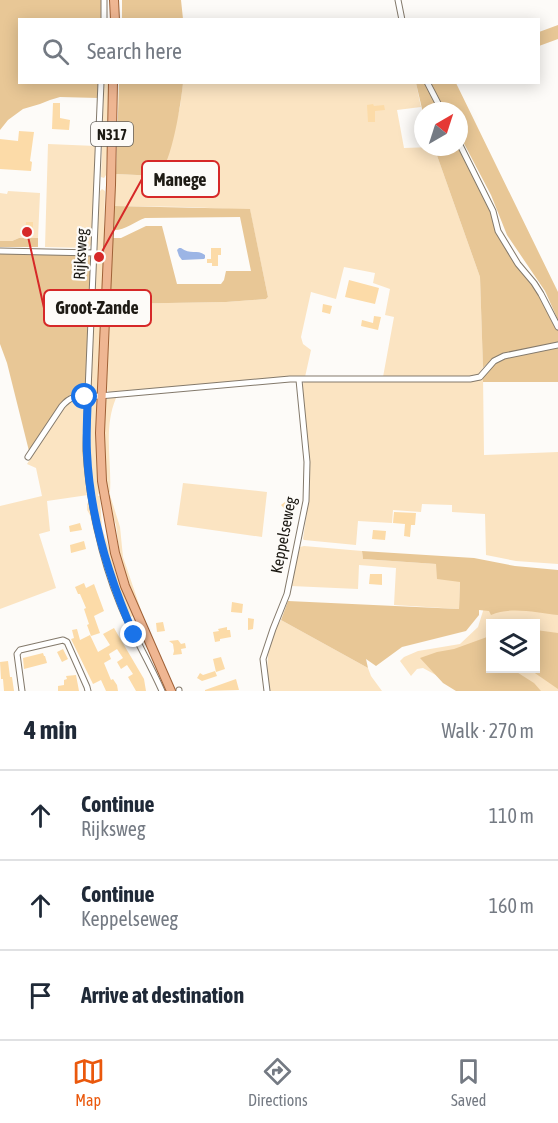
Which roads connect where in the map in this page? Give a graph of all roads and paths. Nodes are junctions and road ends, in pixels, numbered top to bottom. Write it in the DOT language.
graph roads {
  1 [pos="104,0"];
  2 [pos="114,0"];
  3 [pos="398,0"];
  4 [pos="104,18"];
  5 [pos="115,18"];
  6 [pos="402,18"];
  7 [pos="101,84"];
  8 [pos="113,84"];
  9 [pos="427,84"];
  10 [pos="437,102"];
  11 [pos="466,156"];
  12 [pos="98,184"];
  13 [pos="111,185"];
  14 [pos="0,251"];
  15 [pos="95,253"];
  16 [pos="558,327"];
  17 [pos="558,345"];
  18 [pos="299,380"];
  19 [pos="101,396"];
  20 [pos="88,397"];
  21 [pos="28,457"];
  22 [pos="138,616"];
  23 [pos="127,620"];
  24 [pos="22,691"];
  25 [pos="88,691"];
  26 [pos="162,691"];
  27 [pos="171,691"];
  28 [pos="267,691"];
  1 -- 4 [label="street"];
  2 -- 5 [label="main road"];
  3 -- 6 [label="street"];
  7 -- 12 [label="street, Rijksweg"];
  8 -- 13 [label="main road, Rijksweg / N317"];
  9 -- 10 [label="street"];
  11 -- 16 [label="street"];
  12 -- 13 [label="street"];
  12 -- 15 [label="street, Rijksweg"];
  13 -- 19 [label="main road, Rijksweg / N317"];
  14 -- 15 [label="street"];
  15 -- 20 [label="street, Rijksweg"];
  17 -- 18 [label="street"];
  18 -- 19 [label="street"];
  18 -- 28 [label="street, Keppelseweg"];
  19 -- 20 [label="street"];
  19 -- 22 [label="main road, Rijksweg / N317"];
  20 -- 21 [label="street"];
  20 -- 23 [label="street, Rijksweg"];
  22 -- 23 [label="street"];
  22 -- 27 [label="main road, N317"];
  23 -- 26 [label="street"];
  24 -- 25 [label="street"];
}
